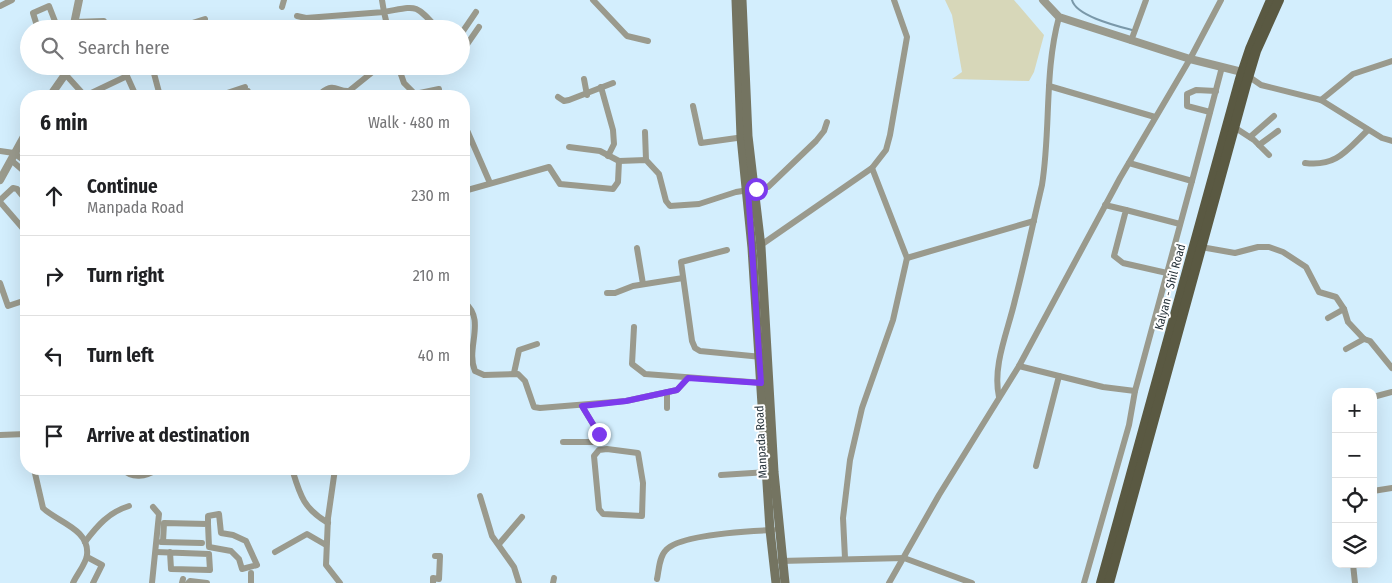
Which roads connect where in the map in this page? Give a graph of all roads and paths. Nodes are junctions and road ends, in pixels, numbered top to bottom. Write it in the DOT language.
graph roads {
  1 [pos="12,0"];
  2 [pos="79,0"];
  3 [pos="382,0"];
  4 [pos="593,0"];
  5 [pos="736,0"];
  6 [pos="742,0"];
  7 [pos="894,0"];
  8 [pos="1043,0"];
  9 [pos="1054,0"];
  10 [pos="1146,0"];
  11 [pos="1221,0"];
  12 [pos="1271,0"];
  13 [pos="1279,0"];
  14 [pos="0,6"];
  15 [pos="1049,8"];
  16 [pos="384,12"];
  17 [pos="476,12"];
  18 [pos="297,16"];
  19 [pos="1059,17"];
  20 [pos="205,19"];
  21 [pos="35,20"];
  22 [pos="54,20"];
  23 [pos="75,20"];
  24 [pos="202,20"];
  25 [pos="386,20"];
  26 [pos="429,20"];
  27 [pos="470,21"];
  28 [pos="479,27"];
  29 [pos="741,28"];
  30 [pos="470,40"];
  31 [pos="648,41"];
  32 [pos="1130,41"];
  33 [pos="1190,59"];
  34 [pos="1392,61"];
  35 [pos="1222,67"];
  36 [pos="1245,74"];
  37 [pos="66,75"];
  38 [pos="154,75"];
  39 [pos="369,75"];
  40 [pos="401,75"];
  41 [pos="584,79"];
  42 [pos="613,83"];
  43 [pos="1049,86"];
  44 [pos="601,87"];
  45 [pos="439,89"];
  46 [pos="55,90"];
  47 [pos="80,90"];
  48 [pos="98,90"];
  49 [pos="133,90"];
  50 [pos="158,90"];
  51 [pos="325,90"];
  52 [pos="344,90"];
  53 [pos="351,90"];
  54 [pos="411,90"];
  55 [pos="434,90"];
  56 [pos="1216,91"];
  57 [pos="587,95"];
  58 [pos="558,97"];
  59 [pos="1321,100"];
  60 [pos="693,106"];
  61 [pos="1210,112"];
  62 [pos="1274,116"];
  63 [pos="1155,117"];
  64 [pos="827,122"];
  65 [pos="1234,127"];
  66 [pos="1278,130"];
  67 [pos="1368,130"];
  68 [pos="646,132"];
  69 [pos="470,137"];
  70 [pos="745,137"];
  71 [pos="1250,137"];
  72 [pos="1392,141"];
  73 [pos="20,144"];
  74 [pos="1259,145"];
  75 [pos="569,146"];
  76 [pos="0,151"];
  77 [pos="1269,155"];
  78 [pos="13,156"];
  79 [pos="608,156"];
  80 [pos="20,159"];
  81 [pos="646,160"];
  82 [pos="619,162"];
  83 [pos="1305,162"];
  84 [pos="1129,163"];
  85 [pos="20,165"];
  86 [pos="872,168"];
  87 [pos="0,180"];
  88 [pos="1192,181"];
  89 [pos="490,182"];
  90 [pos="470,189"];
  91 [pos="752,189"];
  92 [pos="20,193"];
  93 [pos="0,201"];
  94 [pos="1105,205"];
  95 [pos="1126,210"];
  96 [pos="1034,221"];
  97 [pos="1180,224"];
  98 [pos="20,225"];
  99 [pos="757,247"];
  100 [pos="1201,247"];
  101 [pos="637,248"];
  102 [pos="727,250"];
  103 [pos="907,258"];
  104 [pos="1167,273"];
  105 [pos="683,278"];
  106 [pos="0,283"];
  107 [pos="643,284"];
  108 [pos="608,294"];
  109 [pos="20,302"];
  110 [pos="470,308"];
  111 [pos="1344,309"];
  112 [pos="1328,318"];
  113 [pos="634,328"];
  114 [pos="1364,339"];
  115 [pos="537,344"];
  116 [pos="1346,350"];
  117 [pos="764,358"];
  118 [pos="1019,366"];
  119 [pos="1392,368"];
  120 [pos="514,373"];
  121 [pos="1059,376"];
  122 [pos="688,378"];
  123 [pos="765,383"];
  124 [pos="1135,391"];
  125 [pos="667,392"];
  126 [pos="1392,392"];
  127 [pos="999,396"];
  128 [pos="1377,396"];
  129 [pos="582,406"];
  130 [pos="666,408"];
  131 [pos="20,434"];
  132 [pos="0,435"];
  133 [pos="563,442"];
  134 [pos="1036,466"];
  135 [pos="770,472"];
  136 [pos="36,475"];
  137 [pos="294,475"];
  138 [pos="334,475"];
  139 [pos="721,475"];
  140 [pos="642,483"];
  141 [pos="1392,488"];
  142 [pos="1377,490"];
  143 [pos="480,496"];
  144 [pos="129,506"];
  145 [pos="153,507"];
  146 [pos="522,517"];
  147 [pos="328,523"];
  148 [pos="208,524"];
  149 [pos="780,529"];
  150 [pos="770,530"];
  151 [pos="85,542"];
  152 [pos="160,542"];
  153 [pos="202,543"];
  154 [pos="499,544"];
  155 [pos="326,545"];
  156 [pos="156,552"];
  157 [pos="170,552"];
  158 [pos="274,552"];
  159 [pos="435,556"];
  160 [pos="87,557"];
  161 [pos="845,558"];
  162 [pos="904,558"];
  163 [pos="782,560"];
  164 [pos="773,562"];
  165 [pos="1353,568"];
  166 [pos="250,573"];
  167 [pos="657,579"];
  168 [pos="184,582"];
  169 [pos="73,583"];
  170 [pos="93,583"];
  171 [pos="152,583"];
  172 [pos="207,583"];
  173 [pos="252,583"];
  174 [pos="340,583"];
  175 [pos="433,583"];
  176 [pos="519,583"];
  177 [pos="776,583"];
  178 [pos="785,583"];
  179 [pos="889,583"];
  180 [pos="972,583"];
  181 [pos="1084,583"];
  182 [pos="1101,583"];
  183 [pos="1109,583"];
  184 [pos="1355,583"];
  1 -- 14 [label="street"];
  2 -- 23 [label="street"];
  3 -- 16 [label="street"];
  4 -- 31 [label="street"];
  5 -- 29 [label="main road, Manpada Road"];
  6 -- 29 [label="main road, Manpada Road"];
  7 -- 86 [label="street"];
  8 -- 15 [label="street"];
  9 -- 15 [label="street"];
  10 -- 32 [label="street"];
  11 -- 33 [label="street"];
  12 -- 36 [label="main road, Kalyan - Shil Road"];
  13 -- 36 [label="main road, Kalyan - Shil Road"];
  15 -- 19 [label="street"];
  16 -- 18 [label="street"];
  16 -- 25 [label="street"];
  16 -- 26 [label="street"];
  17 -- 27 [label="street"];
  19 -- 32 [label="street"];
  19 -- 43 [label="street"];
  20 -- 24 [label="street"];
  21 -- 22 [label="street"];
  28 -- 30 [label="street"];
  29 -- 70 [label="main road, Manpada Road"];
  32 -- 33 [label="street"];
  33 -- 35 [label="street"];
  33 -- 63 [label="street"];
  34 -- 59 [label="street"];
  35 -- 36 [label="street"];
  35 -- 56 [label="street"];
  36 -- 59 [label="street"];
  36 -- 65 [label="main road, Kalyan - Shil Road"];
  36 -- 182 [label="main road, Kalyan - Shil Road"];
  37 -- 46 [label="street"];
  37 -- 47 [label="street"];
  38 -- 50 [label="street"];
  39 -- 53 [label="street"];
  40 -- 54 [label="street"];
  41 -- 57 [label="street"];
  42 -- 44 [label="street"];
  43 -- 63 [label="street"];
  43 -- 96 [label="street"];
  44 -- 57 [label="street"];
  44 -- 79 [label="street"];
  45 -- 55 [label="street"];
  48 -- 49 [label="street"];
  51 -- 52 [label="street"];
  56 -- 61 [label="street"];
  56 -- 61 [label="street"];
  57 -- 58 [label="street"];
  59 -- 67 [label="street"];
  60 -- 70 [label="street"];
  61 -- 88 [label="street"];
  62 -- 71 [label="street"];
  63 -- 84 [label="street"];
  64 -- 91 [label="street"];
  65 -- 71 [label="street"];
  65 -- 100 [label="main road, Kalyan - Shil Road"];
  66 -- 74 [label="street"];
  67 -- 72 [label="street"];
  67 -- 83 [label="street"];
  68 -- 81 [label="street"];
  69 -- 89 [label="street"];
  70 -- 91 [label="main road, Manpada Road"];
  71 -- 74 [label="street"];
  73 -- 78 [label="street"];
  74 -- 77 [label="street"];
  75 -- 79 [label="street"];
  76 -- 78 [label="street"];
  78 -- 80 [label="street"];
  78 -- 85 [label="street"];
  78 -- 87 [label="street"];
  79 -- 82 [label="street"];
  81 -- 82 [label="street"];
  81 -- 91 [label="street"];
  82 -- 89 [label="street"];
  84 -- 88 [label="street"];
  84 -- 94 [label="street"];
  86 -- 99 [label="street"];
  86 -- 103 [label="street"];
  88 -- 97 [label="street"];
  89 -- 90 [label="street"];
  91 -- 99 [label="main road, Manpada Road"];
  92 -- 93 [label="street"];
  93 -- 98 [label="street"];
  94 -- 95 [label="street"];
  94 -- 118 [label="street"];
  95 -- 97 [label="street"];
  95 -- 104 [label="street"];
  96 -- 103 [label="street"];
  96 -- 127 [label="street"];
  97 -- 104 [label="street"];
  99 -- 117 [label="main road, Manpada Road"];
  100 -- 111 [label="street"];
  100 -- 183 [label="main road, Kalyan - Shil Road"];
  101 -- 107 [label="street"];
  102 -- 105 [label="street"];
  103 -- 161 [label="street"];
  104 -- 124 [label="street"];
  105 -- 107 [label="street"];
  105 -- 117 [label="street"];
  106 -- 109 [label="street"];
  107 -- 108 [label="street"];
  110 -- 120 [label="street"];
  111 -- 112 [label="street"];
  111 -- 114 [label="street"];
  113 -- 122 [label="street"];
  114 -- 116 [label="street"];
  114 -- 119 [label="street"];
  115 -- 120 [label="street"];
  117 -- 123 [label="main road, Manpada Road"];
  118 -- 121 [label="street"];
  118 -- 127 [label="street"];
  120 -- 129 [label="street"];
  121 -- 124 [label="street"];
  121 -- 134 [label="street"];
  122 -- 123 [label="street"];
  122 -- 125 [label="street"];
  123 -- 135 [label="main road, Manpada Road"];
  124 -- 181 [label="street"];
  125 -- 129 [label="street"];
  125 -- 130 [label="street"];
  126 -- 128 [label="street"];
  127 -- 162 [label="street"];
  129 -- 133 [label="street"];
  131 -- 132 [label="street"];
  135 -- 139 [label="street"];
  135 -- 149 [label="main road, Manpada Road"];
  135 -- 150 [label="main road, Manpada Road"];
  136 -- 151 [label="street"];
  137 -- 147 [label="street"];
  138 -- 147 [label="street"];
  140 -- 140 [label="street"];
  141 -- 142 [label="street"];
  143 -- 154 [label="street"];
  144 -- 151 [label="street"];
  145 -- 152 [label="street"];
  146 -- 154 [label="street"];
  147 -- 155 [label="street"];
  148 -- 148 [label="street"];
  148 -- 152 [label="street"];
  149 -- 150 [label="street"];
  149 -- 163 [label="main road, Manpada Road"];
  150 -- 164 [label="main road, Manpada Road"];
  150 -- 167 [label="street"];
  151 -- 160 [label="street"];
  152 -- 153 [label="street"];
  152 -- 156 [label="street"];
  154 -- 176 [label="street"];
  155 -- 158 [label="street"];
  155 -- 174 [label="street"];
  156 -- 157 [label="street"];
  156 -- 171 [label="street"];
  157 -- 157 [label="street"];
  159 -- 175 [label="street"];
  160 -- 169 [label="street"];
  160 -- 170 [label="street"];
  161 -- 162 [label="street"];
  161 -- 163 [label="street"];
  162 -- 179 [label="street"];
  162 -- 180 [label="street"];
  163 -- 164 [label="street"];
  163 -- 178 [label="main road, Manpada Road"];
  164 -- 177 [label="main road, Manpada Road"];
  165 -- 184 [label="street"];
  166 -- 173 [label="street"];
  168 -- 172 [label="street"];
}
